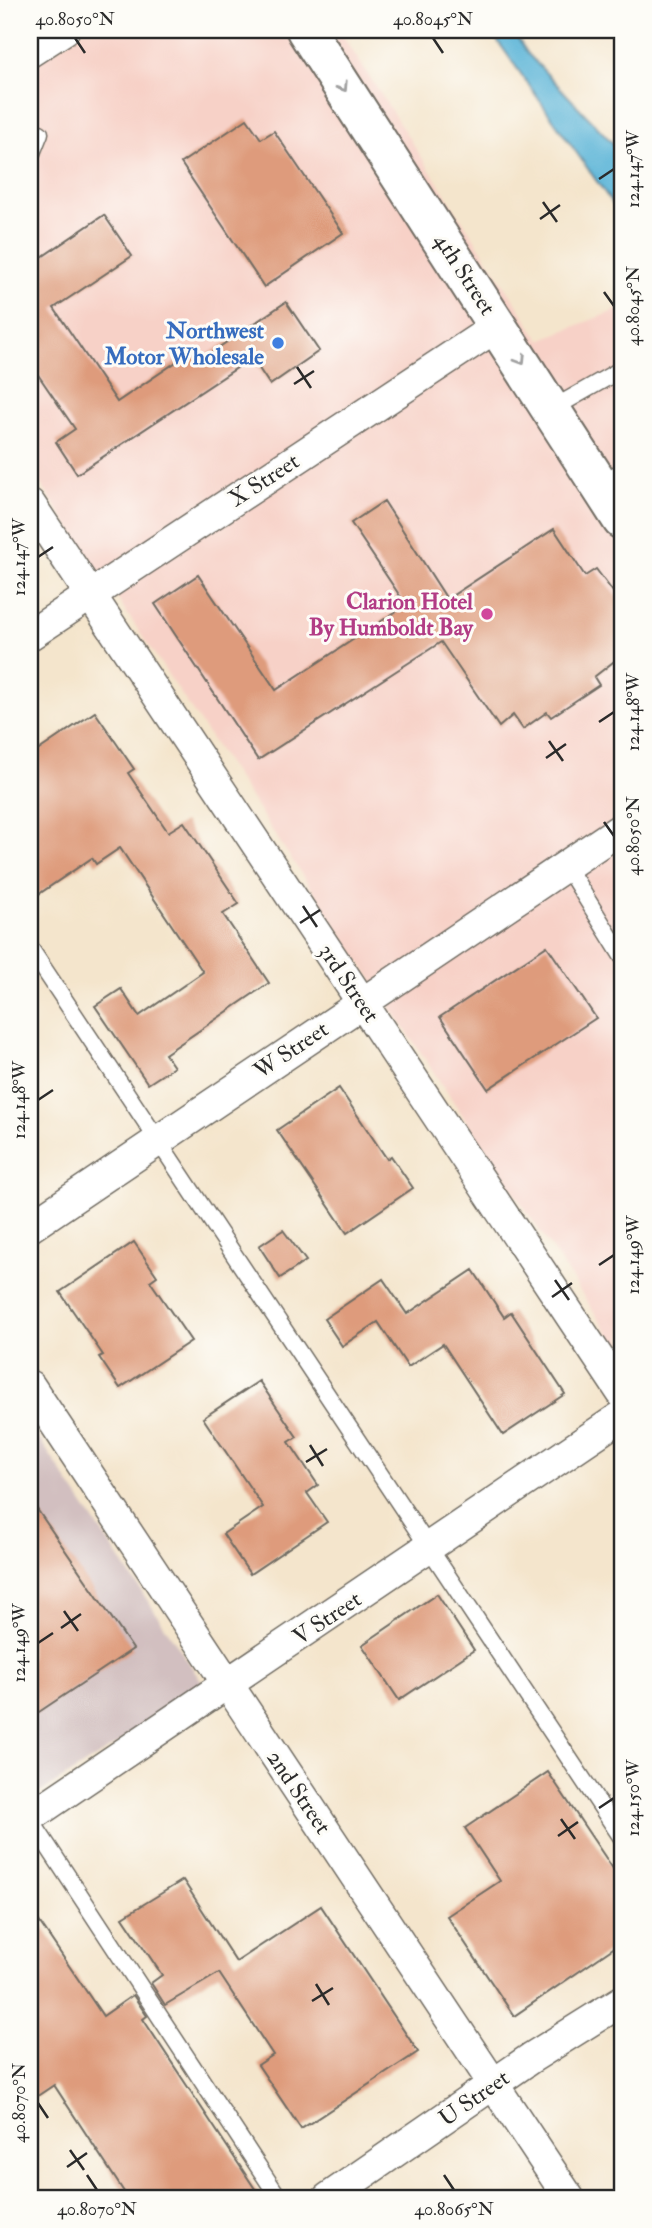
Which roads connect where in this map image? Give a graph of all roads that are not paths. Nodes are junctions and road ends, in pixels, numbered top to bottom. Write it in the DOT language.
graph roads {
  1 [pos="64,30"];
  2 [pos="306,30"];
  3 [pos="30,52"];
  4 [pos="40,133"];
  5 [pos="30,159"];
  6 [pos="499,325"];
  7 [pos="622,369"];
  8 [pos="552,409"];
  9 [pos="611,478"];
  10 [pos="30,504"];
  11 [pos="622,520"];
  12 [pos="89,594"];
  13 [pos="30,635"];
  14 [pos="622,828"];
  15 [pos="565,864"];
  16 [pos="30,948"];
  17 [pos="622,956"];
  18 [pos="362,1003"];
  19 [pos="158,1139"];
  20 [pos="30,1227"];
  21 [pos="30,1386"];
  22 [pos="622,1393"];
  23 [pos="622,1416"];
  24 [pos="429,1549"];
  25 [pos="229,1684"];
  26 [pos="30,1818"];
  27 [pos="622,1838"];
  28 [pos="622,2001"];
  29 [pos="494,2085"];
  30 [pos="279,2198"];
  31 [pos="328,2198"];
  32 [pos="569,2198"];
  1 -- 3 [label="street"];
  2 -- 6 [label="highway, 4th Street, one-way"];
  4 -- 5 [label="lane"];
  6 -- 8 [label="highway, 4th Street, one-way"];
  6 -- 12 [label="street, X Street"];
  7 -- 8 [label="lane"];
  8 -- 9 [label="highway, 4th Street"];
  9 -- 11 [label="highway, 4th Street"];
  10 -- 12 [label="street, 3rd Street"];
  12 -- 13 [label="street, X Street"];
  12 -- 18 [label="street, 3rd Street"];
  14 -- 15 [label="street, W Street"];
  15 -- 17 [label="lane"];
  15 -- 18 [label="street, W Street"];
  16 -- 19 [label="lane"];
  18 -- 19 [label="street, W Street"];
  18 -- 22 [label="street, 3rd Street"];
  19 -- 20 [label="street, W Street"];
  19 -- 24 [label="lane"];
  21 -- 25 [label="street, 2nd Street"];
  23 -- 24 [label="street, V Street"];
  24 -- 25 [label="street, V Street"];
  24 -- 27 [label="lane"];
  25 -- 26 [label="street, V Street"];
  25 -- 29 [label="street, 2nd Street"];
  26 -- 30 [label="lane"];
  28 -- 29 [label="street, U Street"];
  29 -- 31 [label="street, U Street"];
  29 -- 32 [label="street, 2nd Street"];
}
